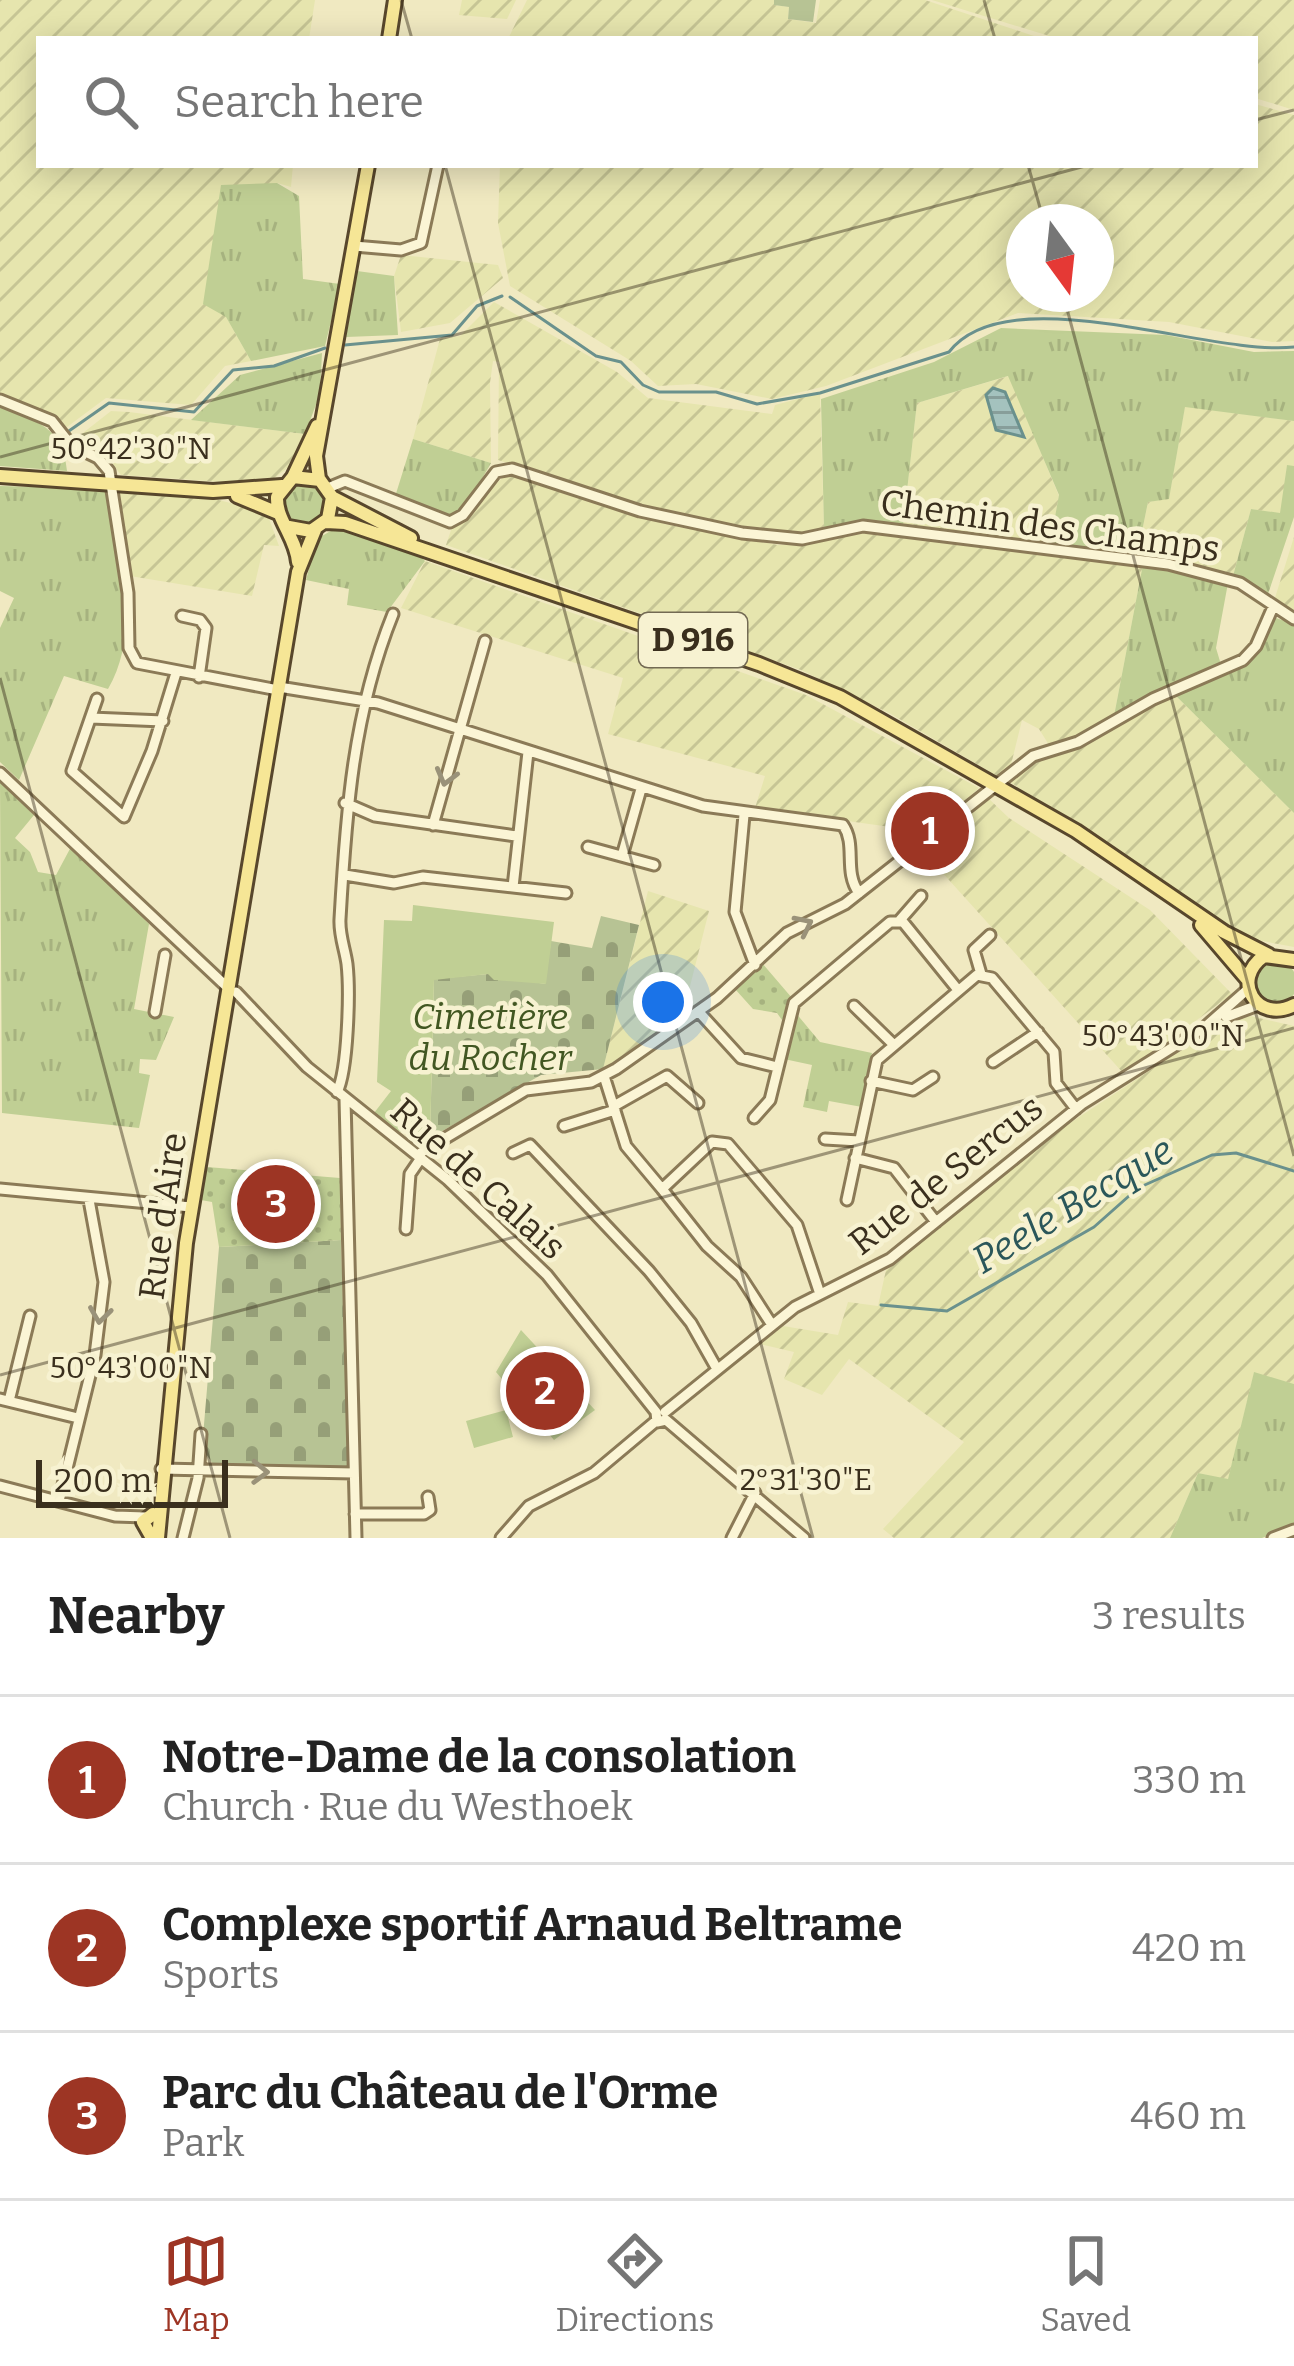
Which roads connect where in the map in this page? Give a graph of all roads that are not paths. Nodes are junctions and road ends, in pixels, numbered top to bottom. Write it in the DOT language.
graph roads {
  1 [pos="395,0"];
  2 [pos="389,36"];
  3 [pos="367,168"];
  4 [pos="437,168"];
  5 [pos="354,246"];
  6 [pos="0,400"];
  7 [pos="327,403"];
  8 [pos="0,476"];
  9 [pos="288,482"];
  10 [pos="113,484"];
  11 [pos="326,488"];
  12 [pos="213,491"];
  13 [pos="278,513"];
  14 [pos="320,526"];
  15 [pos="289,527"];
  16 [pos="467,563"];
  17 [pos="298,572"];
  18 [pos="1273,608"];
  19 [pos="393,614"];
  20 [pos="182,616"];
  21 [pos="1294,619"];
  22 [pos="485,641"];
  23 [pos="176,674"];
  24 [pos="199,677"];
  25 [pos="278,689"];
  26 [pos="97,699"];
  27 [pos="364,701"];
  28 [pos="91,718"];
  29 [pos="163,721"];
  30 [pos="458,729"];
  31 [pos="528,752"];
  32 [pos="0,773"];
  33 [pos="996,784"];
  34 [pos="640,789"];
  35 [pos="346,803"];
  36 [pos="744,815"];
  37 [pos="433,825"];
  38 [pos="516,836"];
  39 [pos="588,847"];
  40 [pos="622,856"];
  41 [pos="654,865"];
  42 [pos="345,875"];
  43 [pos="513,887"];
  44 [pos="1165,892"];
  45 [pos="566,893"];
  46 [pos="860,893"];
  47 [pos="921,896"];
  48 [pos="900,920"];
  49 [pos="990,935"];
  50 [pos="165,955"];
  51 [pos="1269,955"];
  52 [pos="1294,960"];
  53 [pos="755,965"];
  54 [pos="981,974"];
  55 [pos="1248,984"];
  56 [pos="958,990"];
  57 [pos="231,991"];
  58 [pos="1258,1005"];
  59 [pos="854,1006"];
  60 [pos="1290,1010"];
  61 [pos="154,1012"];
  62 [pos="699,1012"];
  63 [pos="1205,1027"];
  64 [pos="1038,1032"];
  65 [pos="893,1044"];
  66 [pos="993,1062"];
  67 [pos="777,1067"];
  68 [pos="604,1076"];
  69 [pos="933,1077"];
  70 [pos="871,1081"];
  71 [pos="341,1095"];
  72 [pos="698,1103"];
  73 [pos="615,1108"];
  74 [pos="1076,1108"];
  75 [pos="360,1110"];
  76 [pos="754,1118"];
  77 [pos="565,1126"];
  78 [pos="343,1132"];
  79 [pos="825,1138"];
  80 [pos="859,1141"];
  81 [pos="513,1153"];
  82 [pos="419,1156"];
  83 [pos="855,1157"];
  84 [pos="0,1189"];
  85 [pos="662,1189"];
  86 [pos="847,1199"];
  87 [pos="89,1200"];
  88 [pos="191,1207"];
  89 [pos="936,1222"];
  90 [pos="406,1228"];
  91 [pos="820,1294"];
  92 [pos="29,1316"];
  93 [pos="772,1325"];
  94 [pos="718,1369"];
  95 [pos="4,1400"];
  96 [pos="661,1416"];
  97 [pos="78,1418"];
  98 [pos="200,1434"];
  99 [pos="163,1470"];
  100 [pos="199,1471"];
  101 [pos="354,1473"];
  102 [pos="0,1488"];
  103 [pos="754,1493"];
  104 [pos="428,1497"];
  105 [pos="59,1501"];
  106 [pos="355,1514"];
  107 [pos="153,1527"];
  108 [pos="1294,1529"];
  109 [pos="183,1538"];
  110 [pos="356,1538"];
  111 [pos="501,1538"];
  112 [pos="732,1538"];
  113 [pos="804,1538"];
  114 [pos="1274,1538"];
  1 -- 2 [label="main road"];
  3 -- 5 [label="main road"];
  4 -- 5 [label="street"];
  5 -- 7 [label="main road"];
  6 -- 10 [label="street"];
  7 -- 9 [label="main road"];
  7 -- 11 [label="main road"];
  8 -- 10 [label="main road"];
  9 -- 11 [label="main road"];
  9 -- 12 [label="main road"];
  9 -- 13 [label="main road"];
  10 -- 12 [label="main road"];
  10 -- 23 [label="street"];
  11 -- 14 [label="main road, Rue d'Aire"];
  11 -- 16 [label="main road, D 916"];
  11 -- 18 [label="street, Chemin des Champs"];
  12 -- 13 [label="main road"];
  13 -- 15 [label="main road"];
  14 -- 15 [label="main road"];
  14 -- 16 [label="main road, D 916"];
  14 -- 17 [label="main road, Rue d'Aire"];
  15 -- 17 [label="main road, Rue d'Aire"];
  16 -- 33 [label="main road, D 916"];
  17 -- 25 [label="main road, Rue d'Aire"];
  18 -- 21 [label="street, Chemin des Champs"];
  18 -- 33 [label="street"];
  19 -- 27 [label="street"];
  20 -- 24 [label="street"];
  22 -- 30 [label="street"];
  23 -- 24 [label="street"];
  23 -- 29 [label="street"];
  24 -- 25 [label="street"];
  25 -- 27 [label="street"];
  25 -- 57 [label="main road, Rue d'Aire"];
  26 -- 28 [label="street"];
  27 -- 30 [label="street"];
  27 -- 35 [label="street"];
  28 -- 29 [label="street"];
  28 -- 29 [label="street"];
  30 -- 31 [label="street"];
  30 -- 37 [label="street, one-way"];
  31 -- 34 [label="street"];
  31 -- 38 [label="street"];
  32 -- 57 [label="street, Rue de Calais"];
  33 -- 44 [label="main road, D 916"];
  33 -- 46 [label="street"];
  34 -- 36 [label="street"];
  34 -- 40 [label="street"];
  35 -- 37 [label="street"];
  35 -- 42 [label="street"];
  36 -- 46 [label="street"];
  36 -- 53 [label="street"];
  37 -- 38 [label="street"];
  38 -- 43 [label="street"];
  39 -- 40 [label="street"];
  40 -- 41 [label="street"];
  42 -- 43 [label="street"];
  42 -- 71 [label="street"];
  43 -- 45 [label="street"];
  44 -- 51 [label="main road, D 916"];
  44 -- 55 [label="main road, D 916"];
  53 -- 46 [label="street, one-way"];
  47 -- 48 [label="street"];
  48 -- 56 [label="street"];
  48 -- 67 [label="street"];
  49 -- 54 [label="street"];
  50 -- 61 [label="street"];
  51 -- 52 [label="main road"];
  51 -- 55 [label="main road"];
  53 -- 62 [label="street"];
  54 -- 56 [label="street"];
  54 -- 64 [label="street"];
  55 -- 58 [label="main road"];
  55 -- 63 [label="street, Rue de Sercus"];
  56 -- 65 [label="street"];
  57 -- 71 [label="street, Rue de Calais"];
  57 -- 88 [label="main road, Rue d'Aire"];
  58 -- 60 [label="main road"];
  58 -- 63 [label="street, Rue de Sercus"];
  59 -- 65 [label="street"];
  62 -- 67 [label="street"];
  62 -- 68 [label="street"];
  63 -- 74 [label="street, Rue de Sercus"];
  64 -- 66 [label="street"];
  64 -- 74 [label="street"];
  65 -- 70 [label="street"];
  67 -- 76 [label="street"];
  68 -- 73 [label="street"];
  68 -- 82 [label="street"];
  69 -- 70 [label="street"];
  70 -- 80 [label="street"];
  71 -- 75 [label="street, Rue de Calais"];
  71 -- 78 [label="street"];
  72 -- 73 [label="street"];
  73 -- 77 [label="street"];
  73 -- 85 [label="street"];
  74 -- 89 [label="street, Rue de Sercus"];
  75 -- 78 [label="street"];
  75 -- 82 [label="street, Rue de Calais"];
  78 -- 101 [label="street"];
  79 -- 80 [label="street"];
  80 -- 83 [label="street"];
  81 -- 94 [label="street"];
  82 -- 90 [label="street"];
  82 -- 96 [label="street, Rue de Calais"];
  83 -- 86 [label="street"];
  83 -- 89 [label="street"];
  84 -- 87 [label="street"];
  85 -- 91 [label="street"];
  85 -- 93 [label="street"];
  87 -- 88 [label="street"];
  87 -- 97 [label="street, one-way"];
  88 -- 99 [label="main road, Rue d'Aire"];
  89 -- 91 [label="street, Rue de Sercus"];
  91 -- 93 [label="street, Rue de Sercus"];
  92 -- 95 [label="street"];
  93 -- 94 [label="street, Rue de Sercus"];
  94 -- 96 [label="street, Rue de Sercus"];
  95 -- 97 [label="street"];
  96 -- 103 [label="street, Rue de Calais"];
  96 -- 111 [label="street, Rue de Sercus"];
  97 -- 105 [label="street"];
  98 -- 100 [label="street"];
  99 -- 100 [label="street"];
  99 -- 107 [label="main road, Rue d'Aire"];
  100 -- 101 [label="street, one-way"];
  100 -- 109 [label="street"];
  101 -- 106 [label="street"];
  102 -- 105 [label="street"];
  102 -- 107 [label="street"];
  103 -- 112 [label="street"];
  103 -- 113 [label="street, Rue de Calais"];
  104 -- 106 [label="street"];
  105 -- 107 [label="street"];
  106 -- 110 [label="street"];
  108 -- 114 [label="street"];
}
